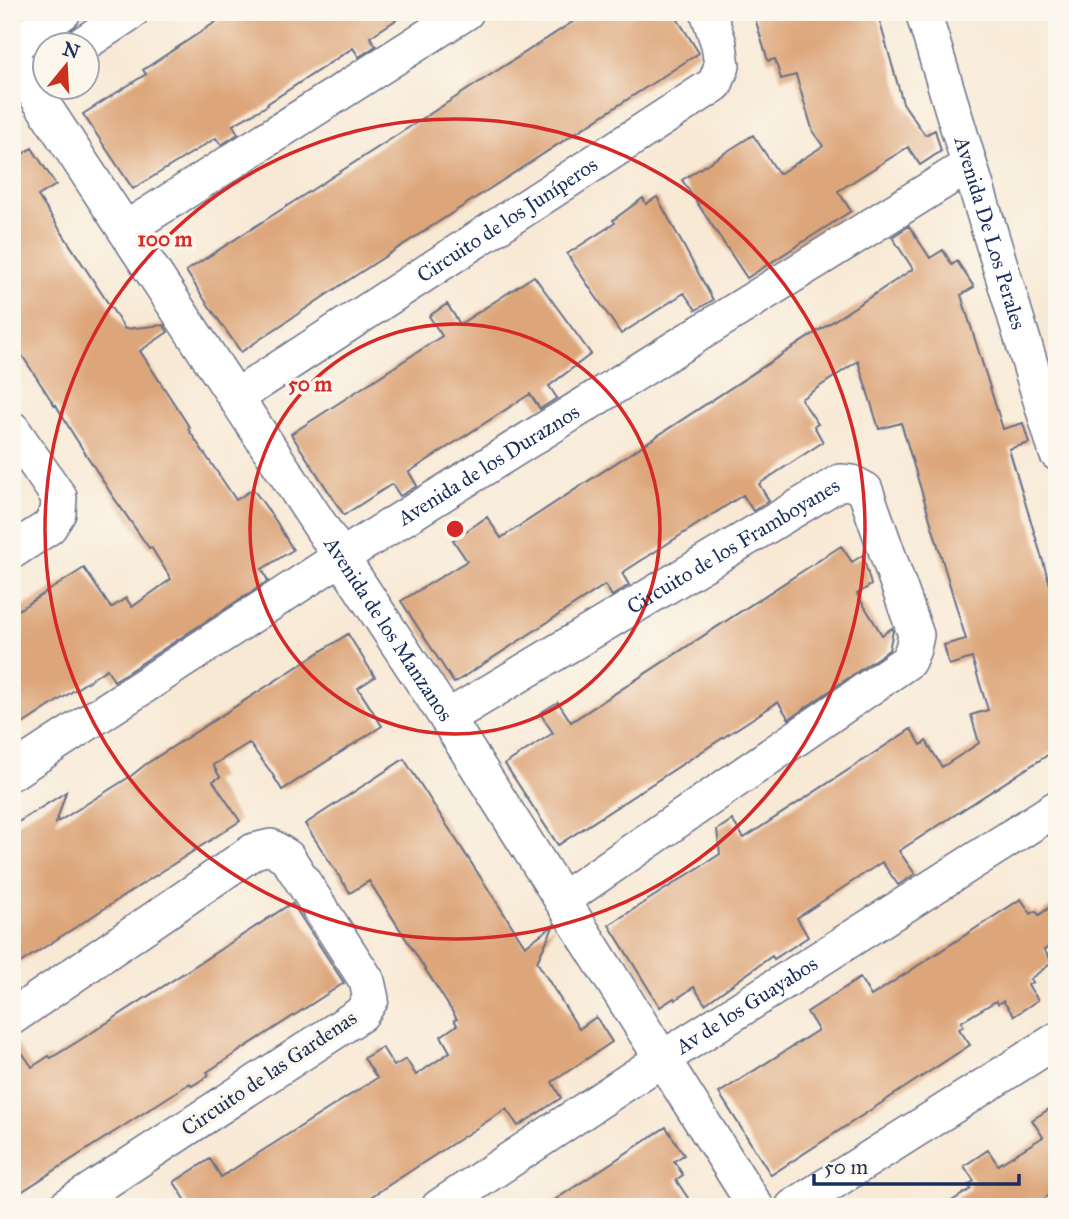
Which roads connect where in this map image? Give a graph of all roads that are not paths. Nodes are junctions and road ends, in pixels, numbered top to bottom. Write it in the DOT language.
graph roads {
  1 [pos="63,12"];
  2 [pos="131,12"];
  3 [pos="466,12"];
  4 [pos="708,12"];
  5 [pos="923,12"];
  6 [pos="101,32"];
  7 [pos="12,46"];
  8 [pos="24,74"];
  9 [pos="969,165"];
  10 [pos="126,229"];
  11 [pos="236,397"];
  12 [pos="12,429"];
  13 [pos="1057,453"];
  14 [pos="12,551"];
  15 [pos="341,558"];
  16 [pos="447,718"];
  17 [pos="12,772"];
  18 [pos="1057,808"];
  19 [pos="562,900"];
  20 [pos="12,1017"];
  21 [pos="1057,1040"];
  22 [pos="662,1059"];
  23 [pos="66,1207"];
  24 [pos="439,1207"];
  25 [pos="756,1207"];
  26 [pos="793,1207"];
  1 -- 7 [label="street"];
  2 -- 6 [label="street"];
  3 -- 10 [label="street"];
  4 -- 11 [label="street, Circuito de los Juníperos"];
  5 -- 9 [label="street, Avenida De Los Perales"];
  8 -- 10 [label="street, Avenida de los Manzanos"];
  9 -- 13 [label="street, Avenida De Los Perales"];
  9 -- 15 [label="street, Avenida de los Duraznos"];
  10 -- 11 [label="street, Avenida de los Manzanos"];
  11 -- 15 [label="street, Avenida de los Manzanos"];
  12 -- 14 [label="street"];
  15 -- 16 [label="street, Avenida de los Manzanos"];
  15 -- 17 [label="street, Avenida de los Duraznos"];
  16 -- 19 [label="street, Avenida de los Manzanos"];
  16 -- 19 [label="street, Circuito de los Framboyanes"];
  18 -- 22 [label="street, Av de los Guayabos"];
  19 -- 22 [label="street, Avenida de los Manzanos"];
  20 -- 23 [label="street, Circuito de las Gardenas"];
  21 -- 26 [label="street"];
  22 -- 24 [label="street, Av de los Guayabos"];
  22 -- 25 [label="street, Avenida de los Manzanos"];
}
